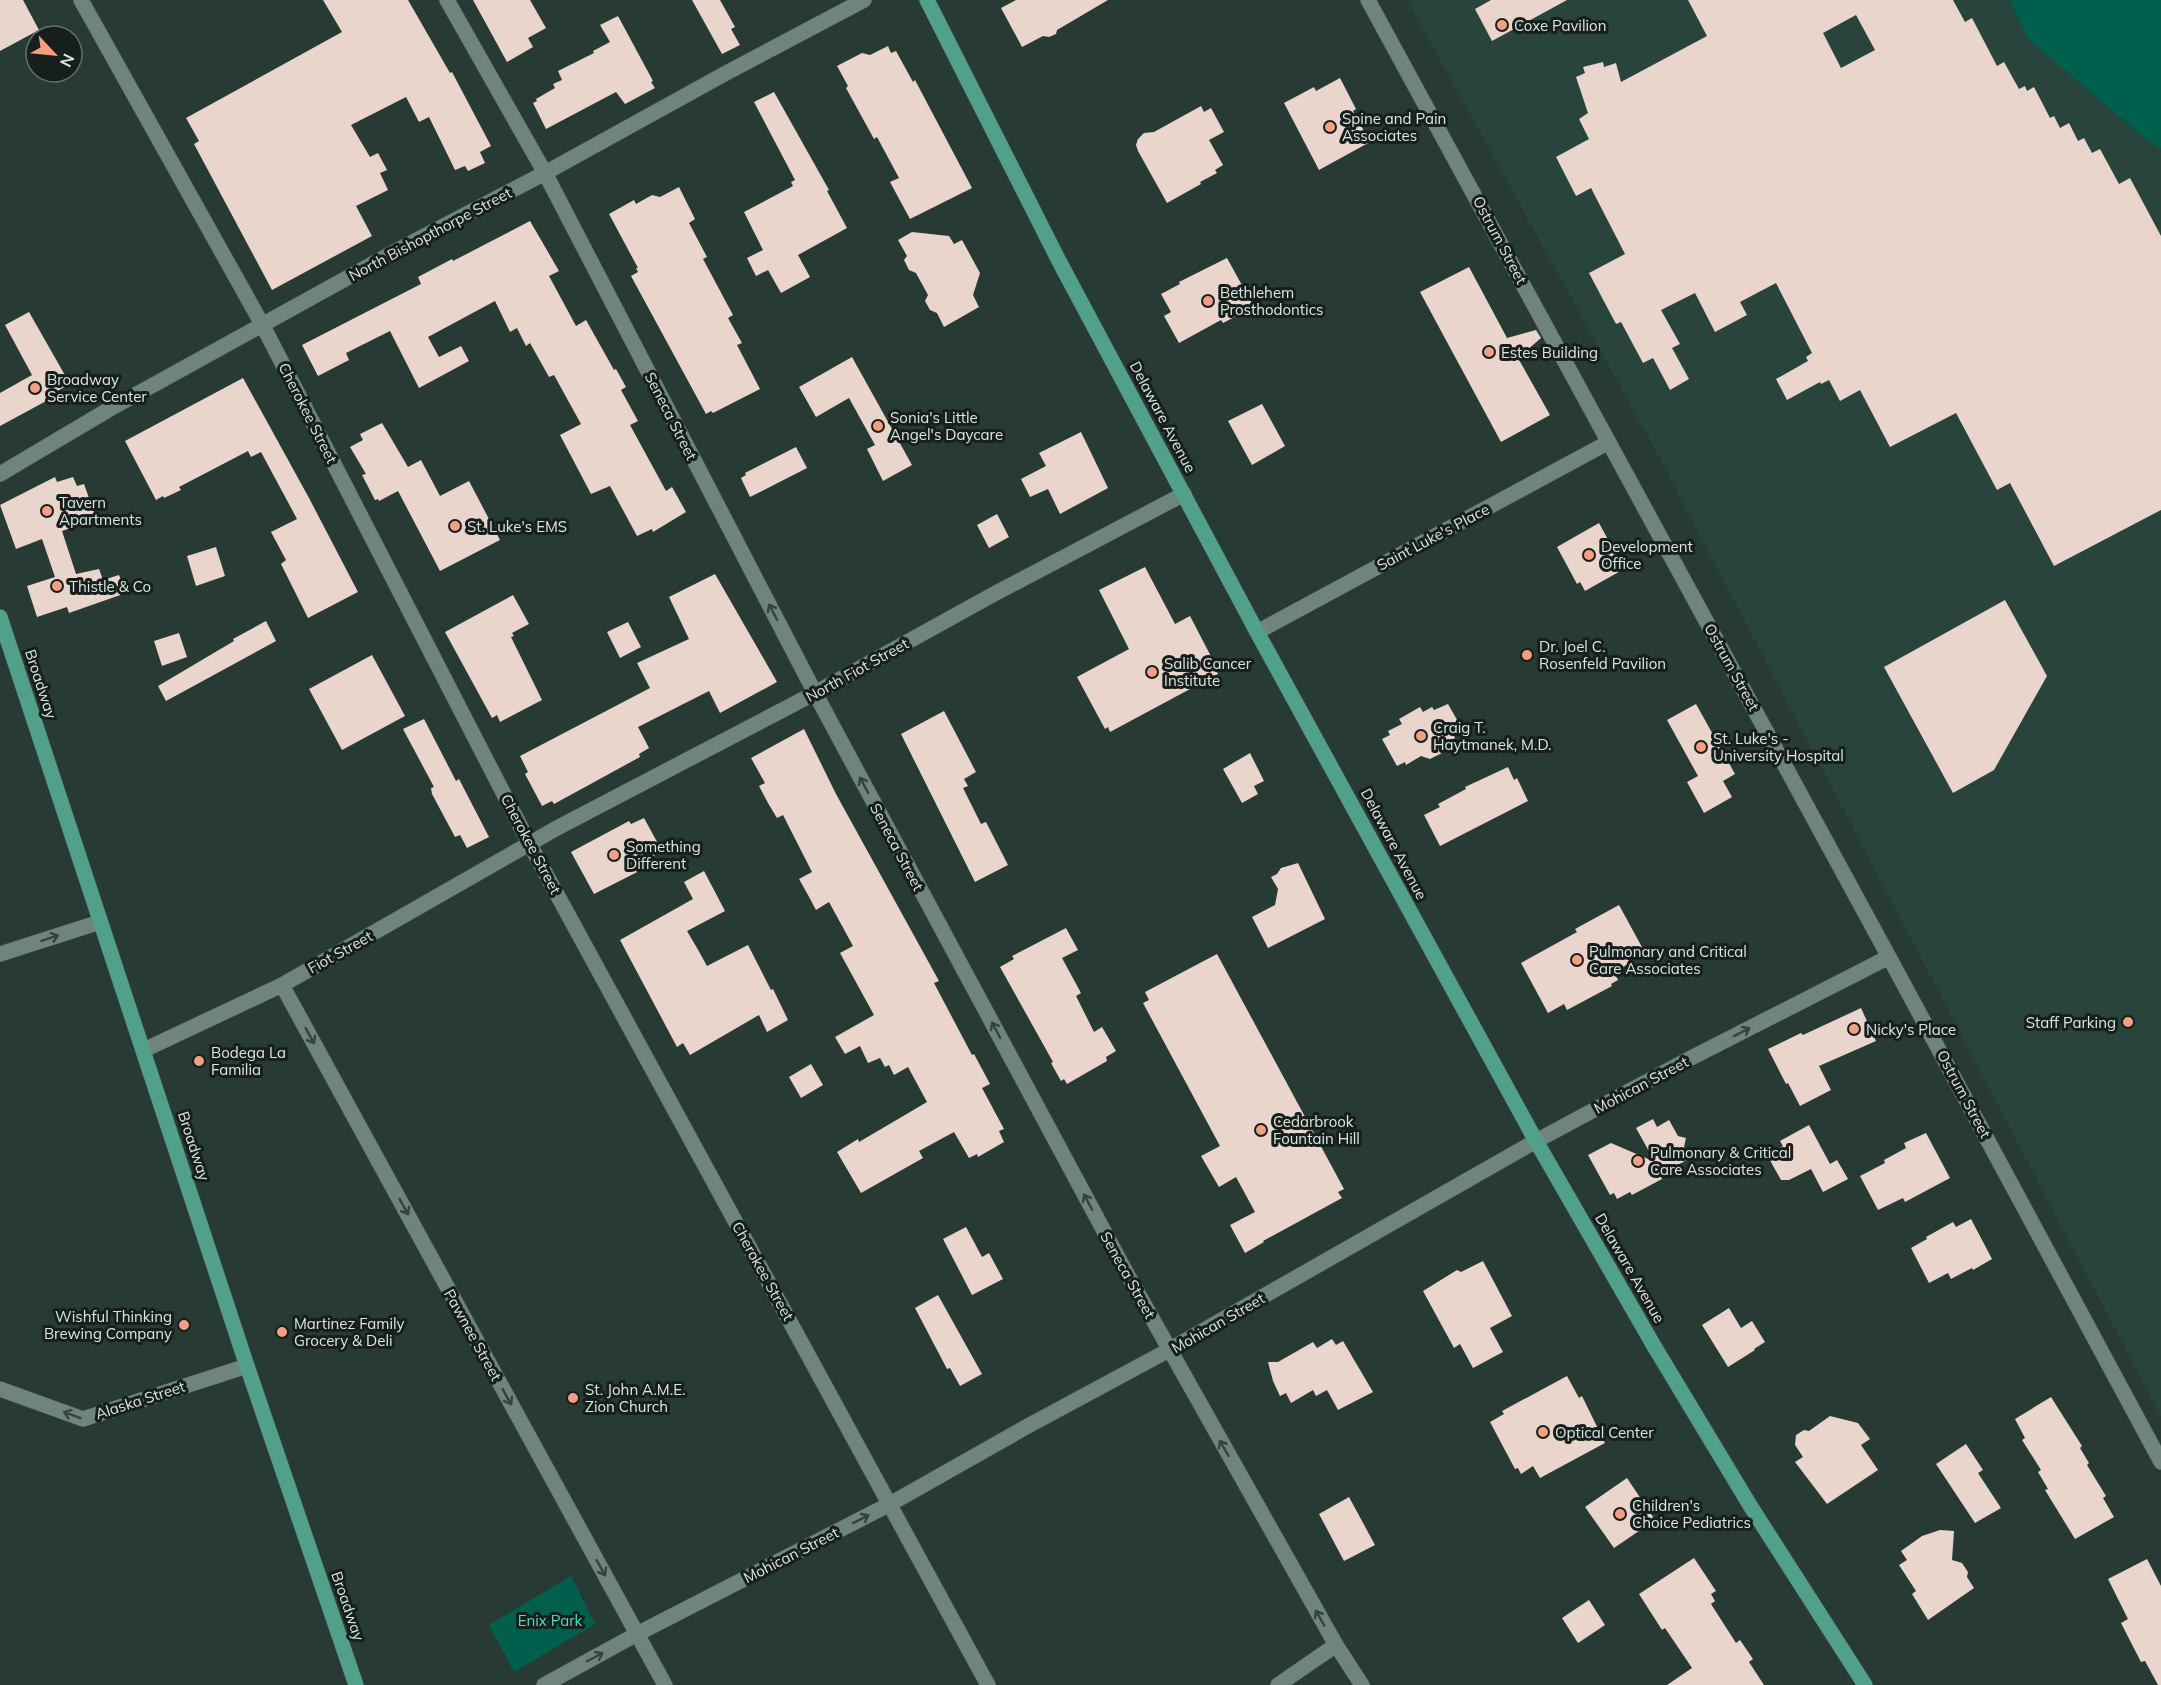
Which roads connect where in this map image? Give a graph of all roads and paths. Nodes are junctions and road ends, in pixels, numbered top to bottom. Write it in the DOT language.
graph roads {
  1 [pos="81,0"];
  2 [pos="447,0"];
  3 [pos="864,0"];
  4 [pos="927,0"];
  5 [pos="1368,0"];
  6 [pos="545,173"];
  7 [pos="263,326"];
  8 [pos="1609,442"];
  9 [pos="0,474"];
  10 [pos="1184,494"];
  11 [pos="0,617"];
  12 [pos="1257,632"];
  13 [pos="815,693"];
  14 [pos="529,843"];
  15 [pos="100,922"];
  16 [pos="0,954"];
  17 [pos="1889,957"];
  18 [pos="282,985"];
  19 [pos="144,1050"];
  20 [pos="1536,1141"];
  21 [pos="1169,1350"];
  22 [pos="247,1366"];
  23 [pos="0,1389"];
  24 [pos="2161,1462"];
  25 [pos="890,1504"];
  26 [pos="637,1634"];
  27 [pos="1336,1645"];
  28 [pos="356,1685"];
  29 [pos="544,1685"];
  30 [pos="665,1685"];
  31 [pos="988,1685"];
  32 [pos="1278,1685"];
  33 [pos="1362,1685"];
  34 [pos="1865,1685"];
  1 -- 7 [label="street, Cherokee Street"];
  2 -- 6 [label="street, Seneca Street"];
  3 -- 6 [label="street, North Bishopthorpe Street"];
  4 -- 10 [label="main road, Delaware Avenue"];
  5 -- 8 [label="street, Ostrum Street"];
  6 -- 7 [label="street, North Bishopthorpe Street"];
  13 -- 6 [label="street, Seneca Street, one-way"];
  7 -- 9 [label="street, North Bishopthorpe Street"];
  7 -- 14 [label="street, Cherokee Street"];
  8 -- 12 [label="street, Saint Luke's Place"];
  8 -- 17 [label="street, Ostrum Street"];
  10 -- 12 [label="main road, Delaware Avenue"];
  10 -- 13 [label="street, North Fiot Street"];
  11 -- 15 [label="main road, Broadway"];
  12 -- 20 [label="main road, Delaware Avenue"];
  13 -- 14 [label="street, North Fiot Street"];
  21 -- 13 [label="street, Seneca Street, one-way"];
  14 -- 18 [label="street, Fiot Street"];
  14 -- 25 [label="street, Cherokee Street"];
  16 -- 15 [label="street, one-way"];
  15 -- 19 [label="main road, Broadway"];
  20 -- 17 [label="street, Mohican Street, one-way"];
  17 -- 24 [label="street, Ostrum Street"];
  18 -- 19 [label="street, Fiot Street"];
  18 -- 26 [label="street, Pawnee Street, one-way"];
  19 -- 22 [label="main road, Broadway"];
  20 -- 21 [label="street, Mohican Street"];
  20 -- 34 [label="main road, Delaware Avenue"];
  21 -- 25 [label="street, Mohican Street"];
  27 -- 21 [label="street, Seneca Street, one-way"];
  22 -- 23 [label="street, Alaska Street, one-way"];
  22 -- 28 [label="main road, Broadway"];
  26 -- 25 [label="street, Mohican Street, one-way"];
  25 -- 31 [label="street, Cherokee Street"];
  29 -- 26 [label="street, Mohican Street, one-way"];
  26 -- 30 [label="street, Pawnee Street"];
  27 -- 32 [label="street"];
  27 -- 33 [label="street, Seneca Street"];
}
